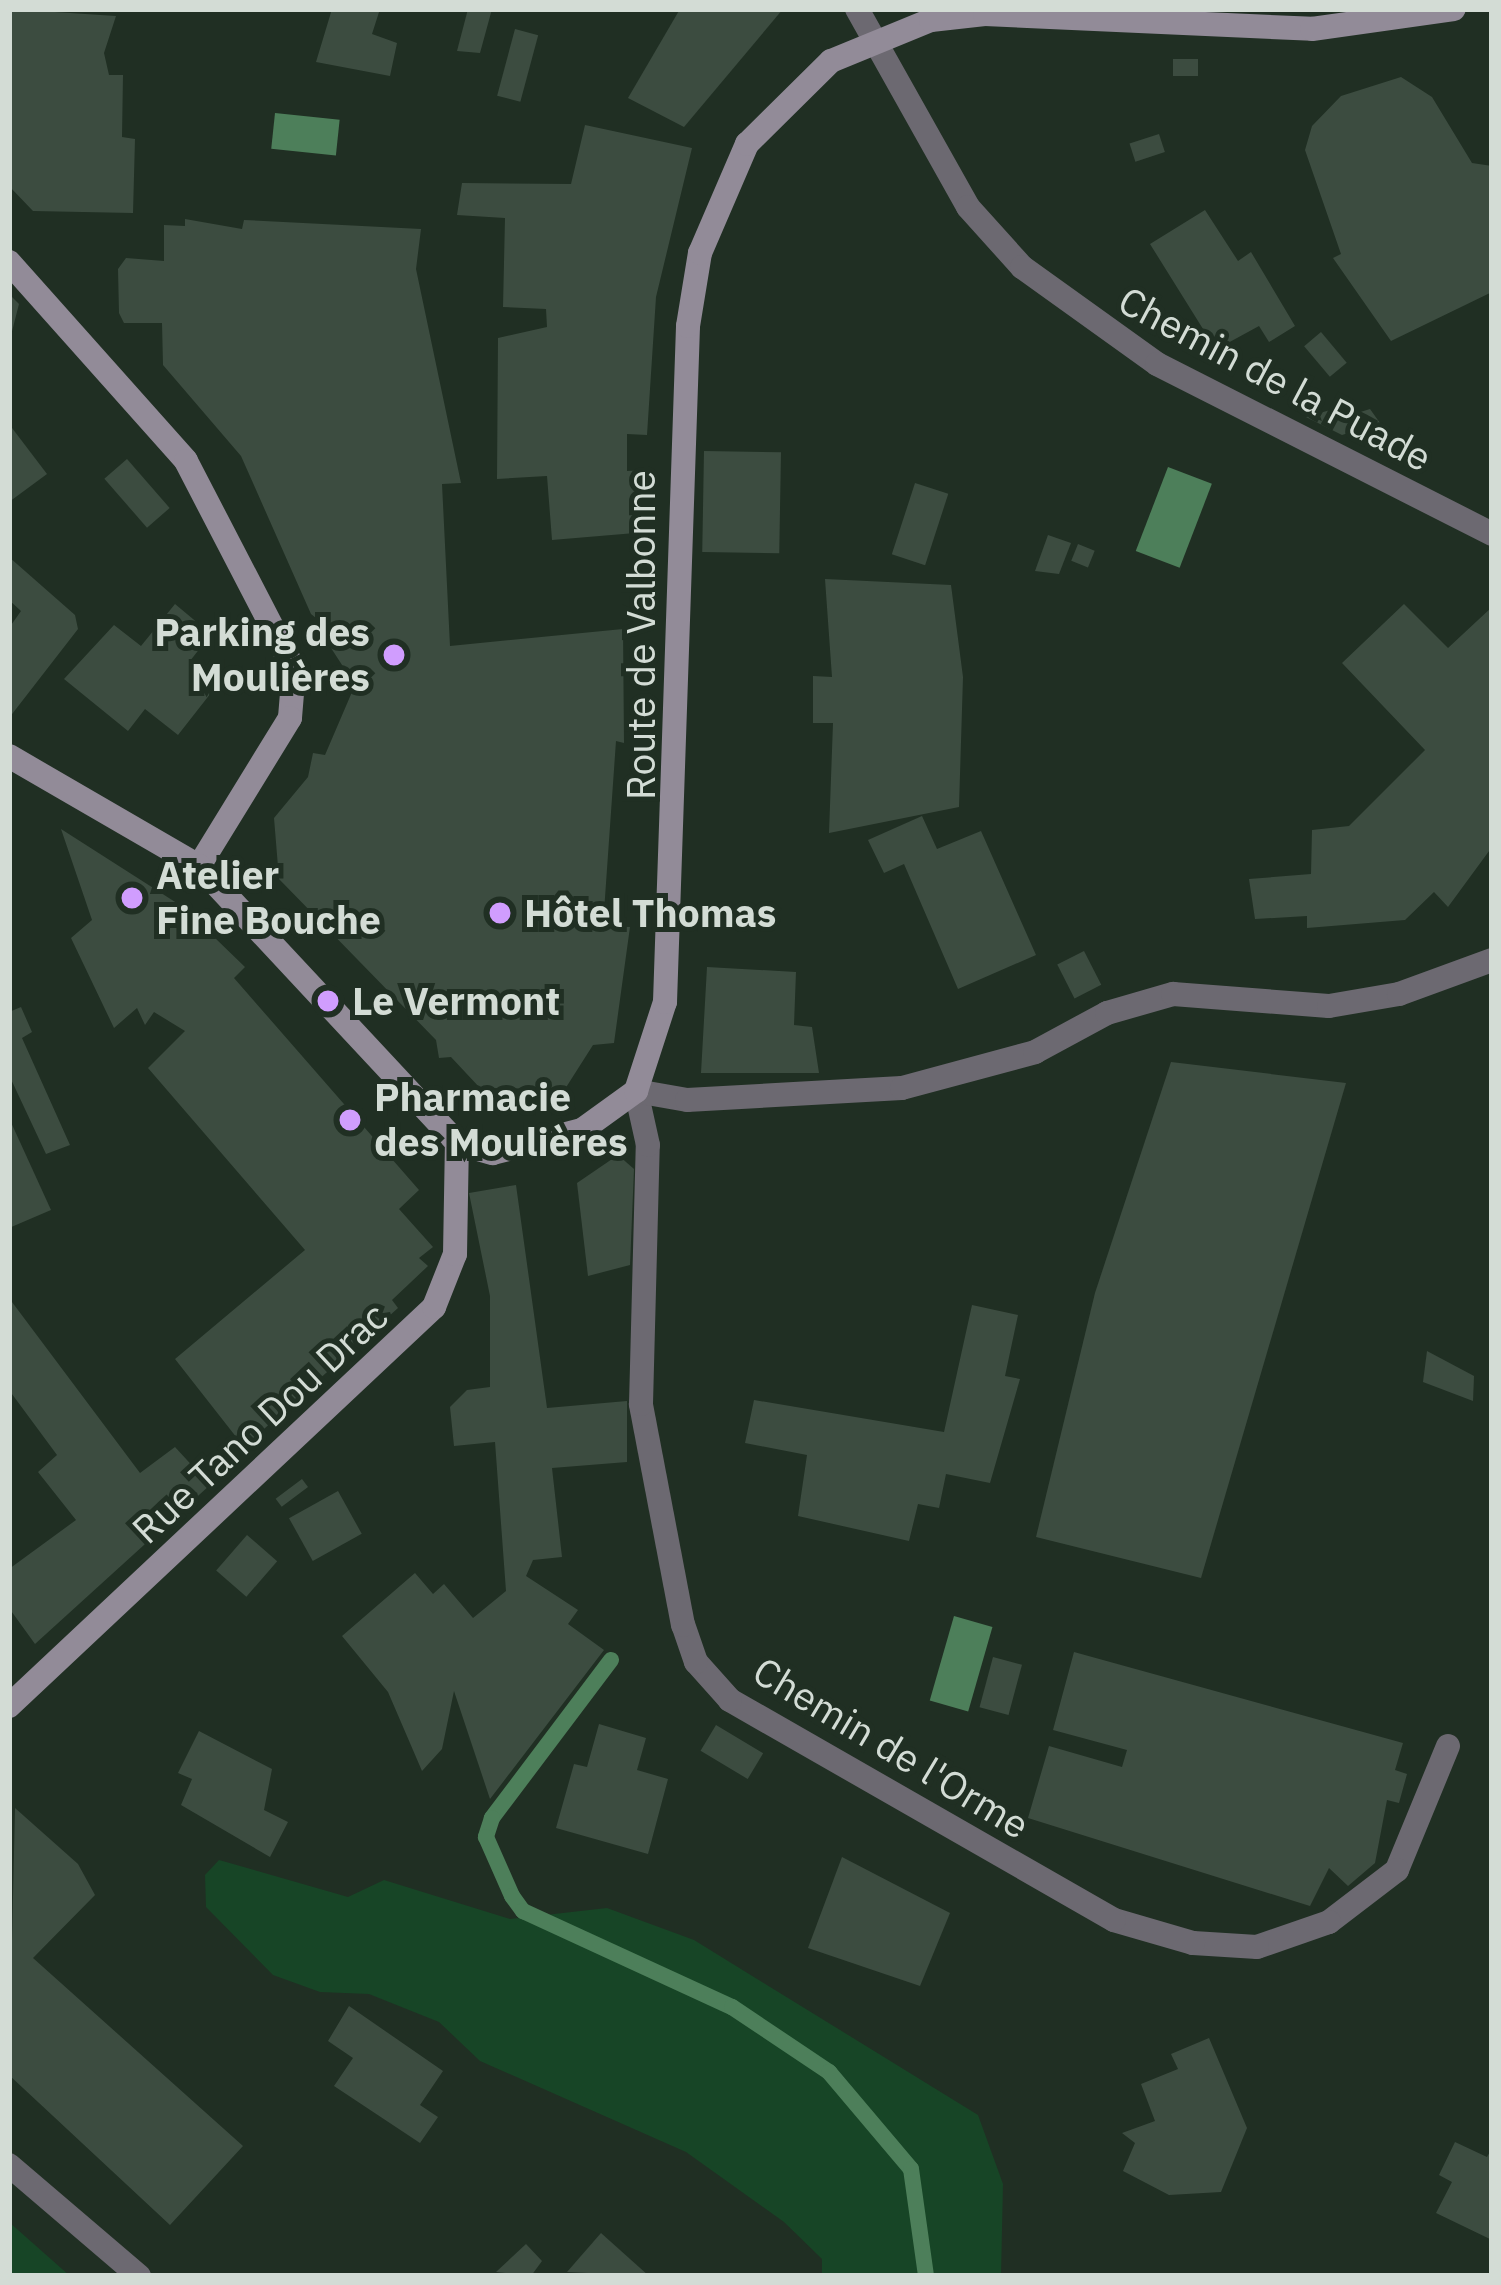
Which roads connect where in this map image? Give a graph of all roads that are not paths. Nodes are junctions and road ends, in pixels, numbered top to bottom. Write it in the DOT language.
graph roads {
  1 [pos="857,9"];
  2 [pos="1454,9"];
  3 [pos="874,37"];
  4 [pos="9,262"];
  5 [pos="1492,534"];
  6 [pos="9,756"];
  7 [pos="200,866"];
  8 [pos="1492,960"];
  9 [pos="636,1091"];
  10 [pos="457,1142"];
  11 [pos="9,1706"];
  12 [pos="1448,1746"];
  13 [pos="9,2165"];
  14 [pos="139,2276"];
  1 -- 3 [label="street, Chemin de la Puade"];
  2 -- 3 [label="street, Route de Valbonne"];
  3 -- 5 [label="street, Chemin de la Puade"];
  3 -- 9 [label="street, Route de Valbonne"];
  4 -- 7 [label="street"];
  6 -- 7 [label="street"];
  7 -- 10 [label="street"];
  8 -- 9 [label="street"];
  9 -- 10 [label="street"];
  9 -- 12 [label="street, Chemin de l'Orme"];
  10 -- 11 [label="street, Rue Tano Dou Drac"];
  13 -- 14 [label="street"];
}
